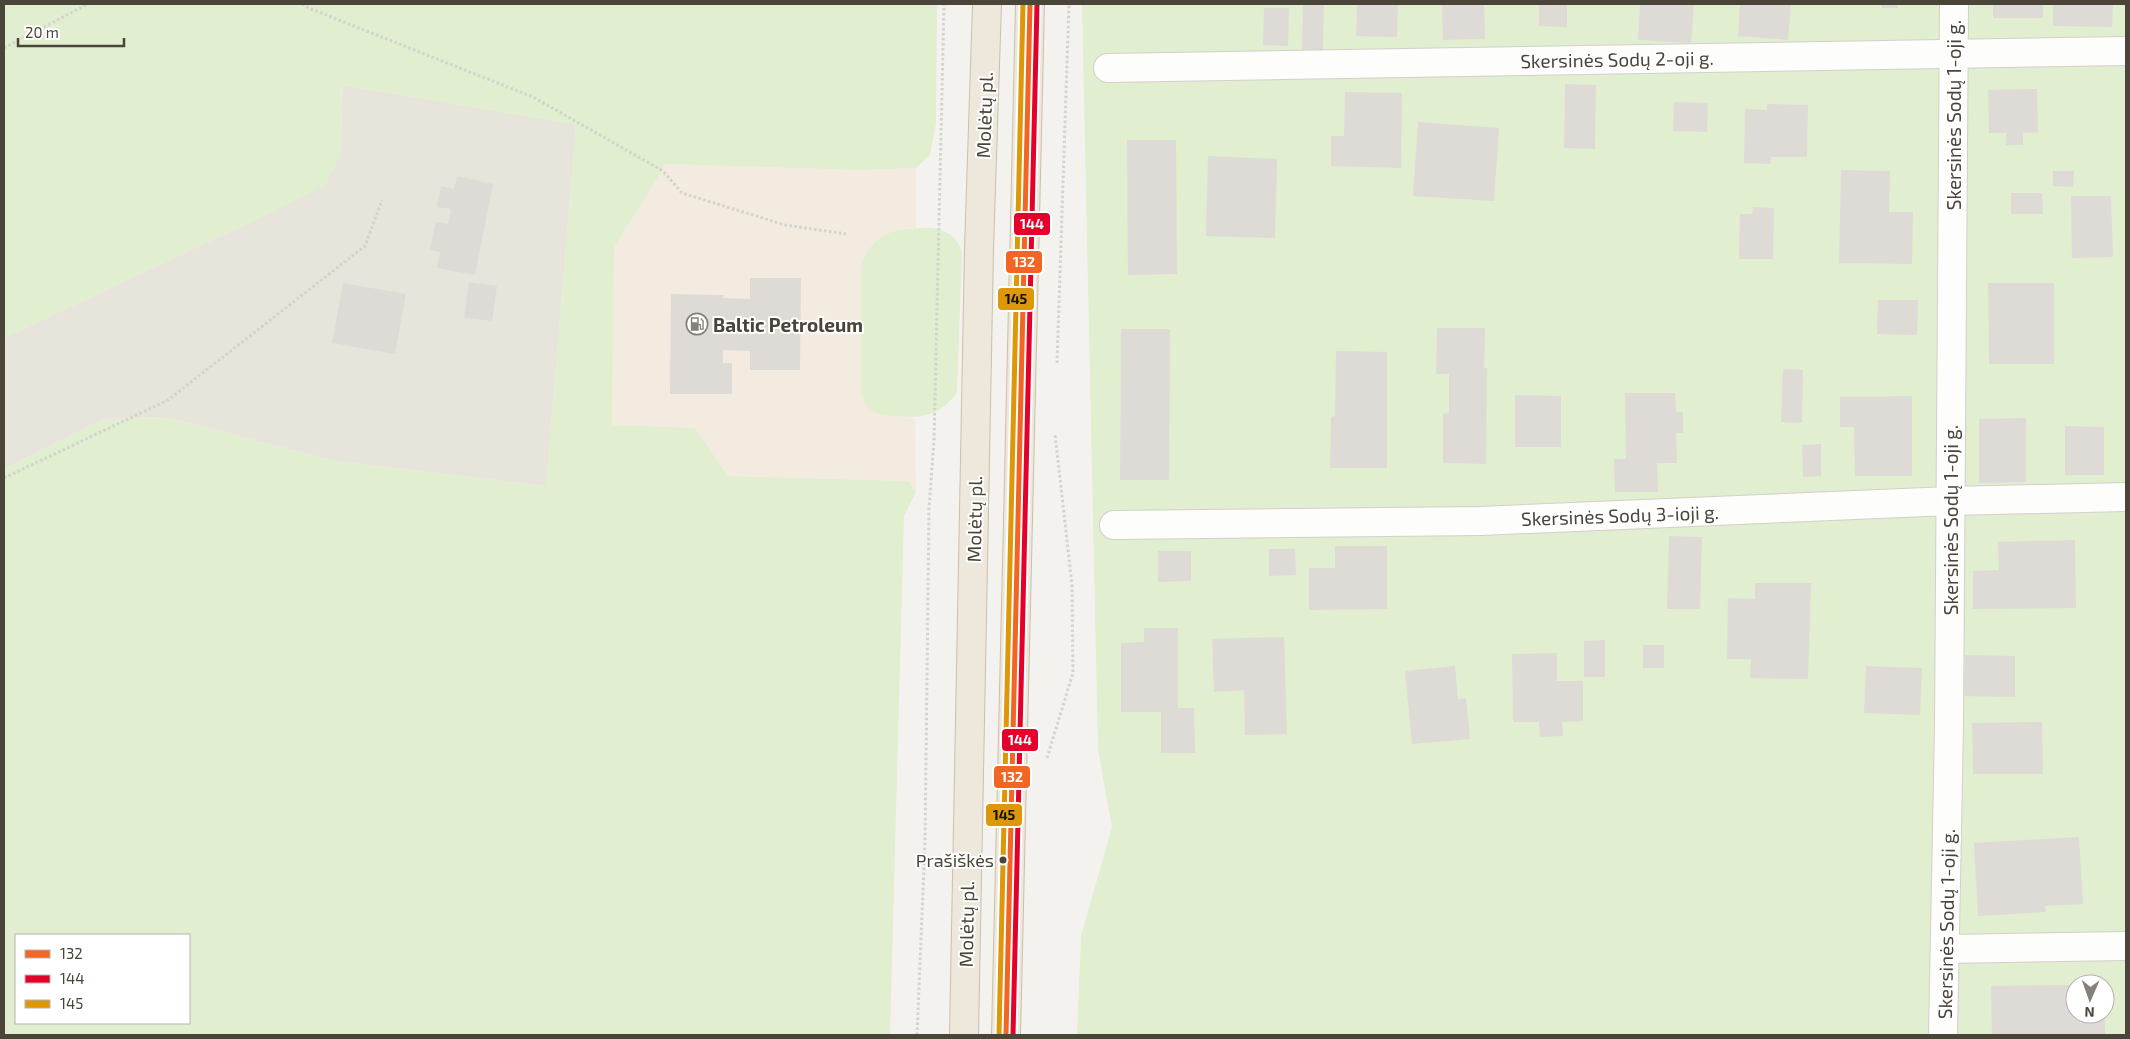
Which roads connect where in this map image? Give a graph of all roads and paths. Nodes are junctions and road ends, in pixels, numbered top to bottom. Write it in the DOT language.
graph roads {
  1 [pos="88,4"];
  2 [pos="302,4"];
  3 [pos="944,4"];
  4 [pos="986,4"];
  5 [pos="1030,4"];
  6 [pos="1068,4"];
  7 [pos="1954,4"];
  8 [pos="4,48"];
  9 [pos="2126,51"];
  10 [pos="1954,54"];
  11 [pos="1108,68"];
  12 [pos="382,200"];
  13 [pos="847,234"];
  14 [pos="1056,372"];
  15 [pos="1054,431"];
  16 [pos="4,478"];
  17 [pos="2126,497"];
  18 [pos="1950,501"];
  19 [pos="1114,525"];
  20 [pos="1045,762"];
  21 [pos="2126,946"];
  22 [pos="1946,949"];
  23 [pos="917,1035"];
  24 [pos="964,1035"];
  25 [pos="1006,1035"];
  26 [pos="1943,1035"];
  1 -- 8 [label="path"];
  2 -- 13 [label="path"];
  3 -- 23 [label="path"];
  4 -- 24 [label="highway, Molėtų pl."];
  5 -- 25 [label="highway"];
  6 -- 14 [label="path"];
  7 -- 10 [label="street, Skersinės Sodų 1-oji g."];
  9 -- 10 [label="street, Skersinės Sodų 2-oji g."];
  10 -- 11 [label="street, Skersinės Sodų 2-oji g."];
  10 -- 18 [label="street, Skersinės Sodų 1-oji g."];
  12 -- 16 [label="path"];
  15 -- 20 [label="path"];
  17 -- 18 [label="street, Skersinės Sodų 3-ioji g."];
  18 -- 19 [label="street, Skersinės Sodų 3-ioji g."];
  18 -- 22 [label="street, Skersinės Sodų 1-oji g."];
  21 -- 22 [label="street"];
  22 -- 26 [label="street, Skersinės Sodų 1-oji g."];
}
